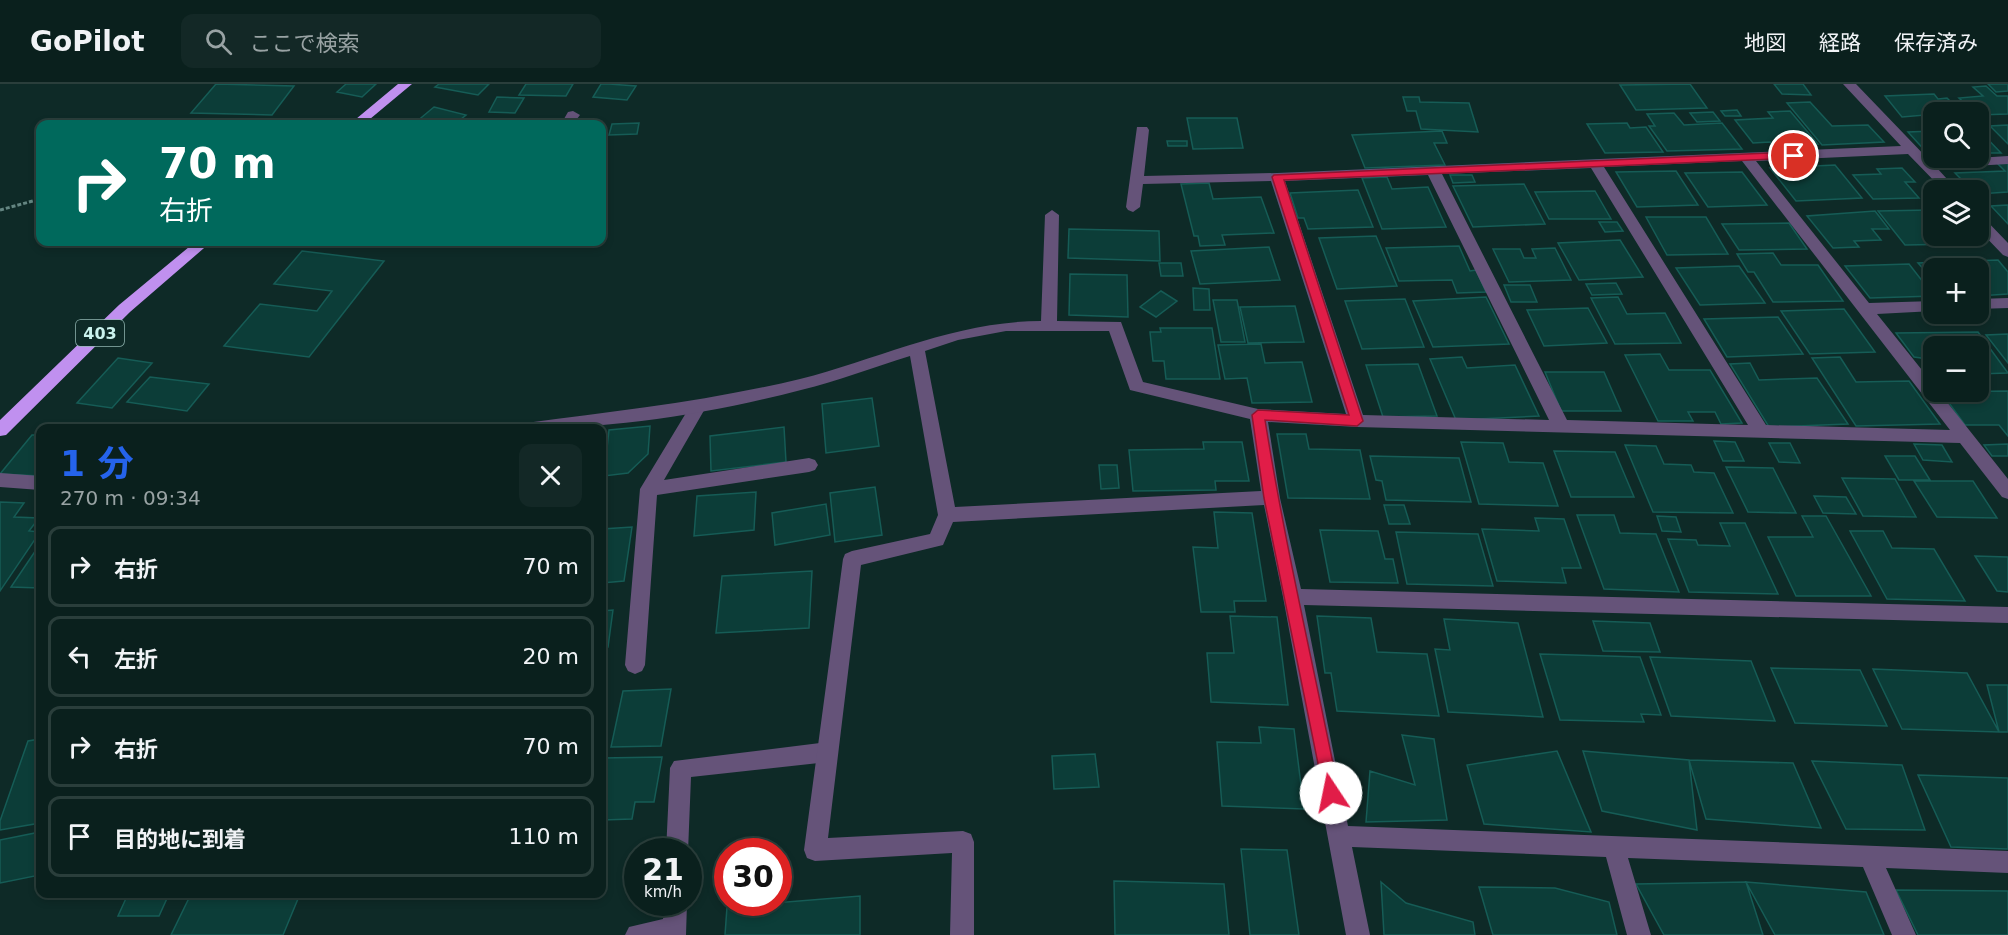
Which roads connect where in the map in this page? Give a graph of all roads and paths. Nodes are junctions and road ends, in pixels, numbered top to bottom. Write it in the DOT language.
graph roads {
  1 [pos="406,84"];
  2 [pos="1849,84"];
  3 [pos="361,120"];
  4 [pos="1142,130"];
  5 [pos="1912,150"];
  6 [pos="1747,158"];
  7 [pos="2008,160"];
  8 [pos="1989,161"];
  9 [pos="1923,162"];
  10 [pos="1595,164"];
  11 [pos="1929,168"];
  12 [pos="1433,171"];
  13 [pos="1278,177"];
  14 [pos="1136,180"];
  15 [pos="1940,180"];
  16 [pos="36,200"];
  17 [pos="1133,207"];
  18 [pos="0,210"];
  19 [pos="1052,215"];
  20 [pos="1989,232"];
  21 [pos="199,246"];
  22 [pos="2008,252"];
  23 [pos="2008,303"];
  24 [pos="1989,304"];
  25 [pos="1923,306"];
  26 [pos="1865,309"];
  27 [pos="1049,325"];
  28 [pos="916,350"];
  29 [pos="698,407"];
  30 [pos="1258,415"];
  31 [pos="1357,421"];
  32 [pos="565,424"];
  33 [pos="1561,426"];
  34 [pos="0,430"];
  35 [pos="1761,431"];
  36 [pos="1965,437"];
  37 [pos="809,465"];
  38 [pos="0,480"];
  39 [pos="36,483"];
  40 [pos="649,489"];
  41 [pos="2008,492"];
  42 [pos="1271,498"];
  43 [pos="947,515"];
  44 [pos="1293,597"];
  45 [pos="2008,615"];
  46 [pos="635,665"];
  47 [pos="828,752"];
  48 [pos="1339,836"];
  49 [pos="678,838"];
  50 [pos="1614,847"];
  51 [pos="1870,857"];
  52 [pos="2008,862"];
  53 [pos="675,916"];
  54 [pos="674,932"];
  55 [pos="637,935"];
  56 [pos="962,935"];
  57 [pos="1358,935"];
  58 [pos="1639,935"];
  59 [pos="1904,935"];
  1 -- 3 [label="highway"];
  2 -- 5 [label="street"];
  4 -- 14 [label="street"];
  5 -- 6 [label="street"];
  5 -- 9 [label="street"];
  6 -- 10 [label="street"];
  6 -- 26 [label="street"];
  7 -- 8 [label="street"];
  10 -- 12 [label="street"];
  10 -- 35 [label="street"];
  11 -- 15 [label="street"];
  12 -- 13 [label="street"];
  12 -- 33 [label="street"];
  13 -- 14 [label="street"];
  13 -- 31 [label="street"];
  14 -- 17 [label="street"];
  16 -- 18 [label="path"];
  19 -- 27 [label="street"];
  20 -- 22 [label="street"];
  21 -- 34 [label="highway, 403"];
  23 -- 24 [label="street"];
  25 -- 26 [label="street"];
  26 -- 36 [label="street"];
  27 -- 28 [label="street"];
  27 -- 30 [label="street"];
  28 -- 29 [label="street"];
  28 -- 43 [label="street"];
  29 -- 32 [label="street"];
  29 -- 40 [label="street"];
  30 -- 31 [label="street"];
  30 -- 42 [label="street"];
  31 -- 33 [label="street"];
  33 -- 35 [label="street"];
  35 -- 36 [label="street"];
  36 -- 41 [label="street"];
  37 -- 40 [label="street"];
  38 -- 39 [label="street"];
  40 -- 46 [label="street"];
  42 -- 43 [label="street"];
  42 -- 44 [label="street"];
  43 -- 47 [label="street"];
  44 -- 45 [label="street"];
  44 -- 48 [label="street"];
  47 -- 49 [label="street"];
  47 -- 56 [label="street"];
  48 -- 50 [label="street"];
  48 -- 57 [label="street"];
  50 -- 51 [label="street"];
  50 -- 58 [label="street"];
  51 -- 52 [label="street"];
  51 -- 59 [label="street"];
  53 -- 54 [label="street"];
  54 -- 55 [label="street"];
}
